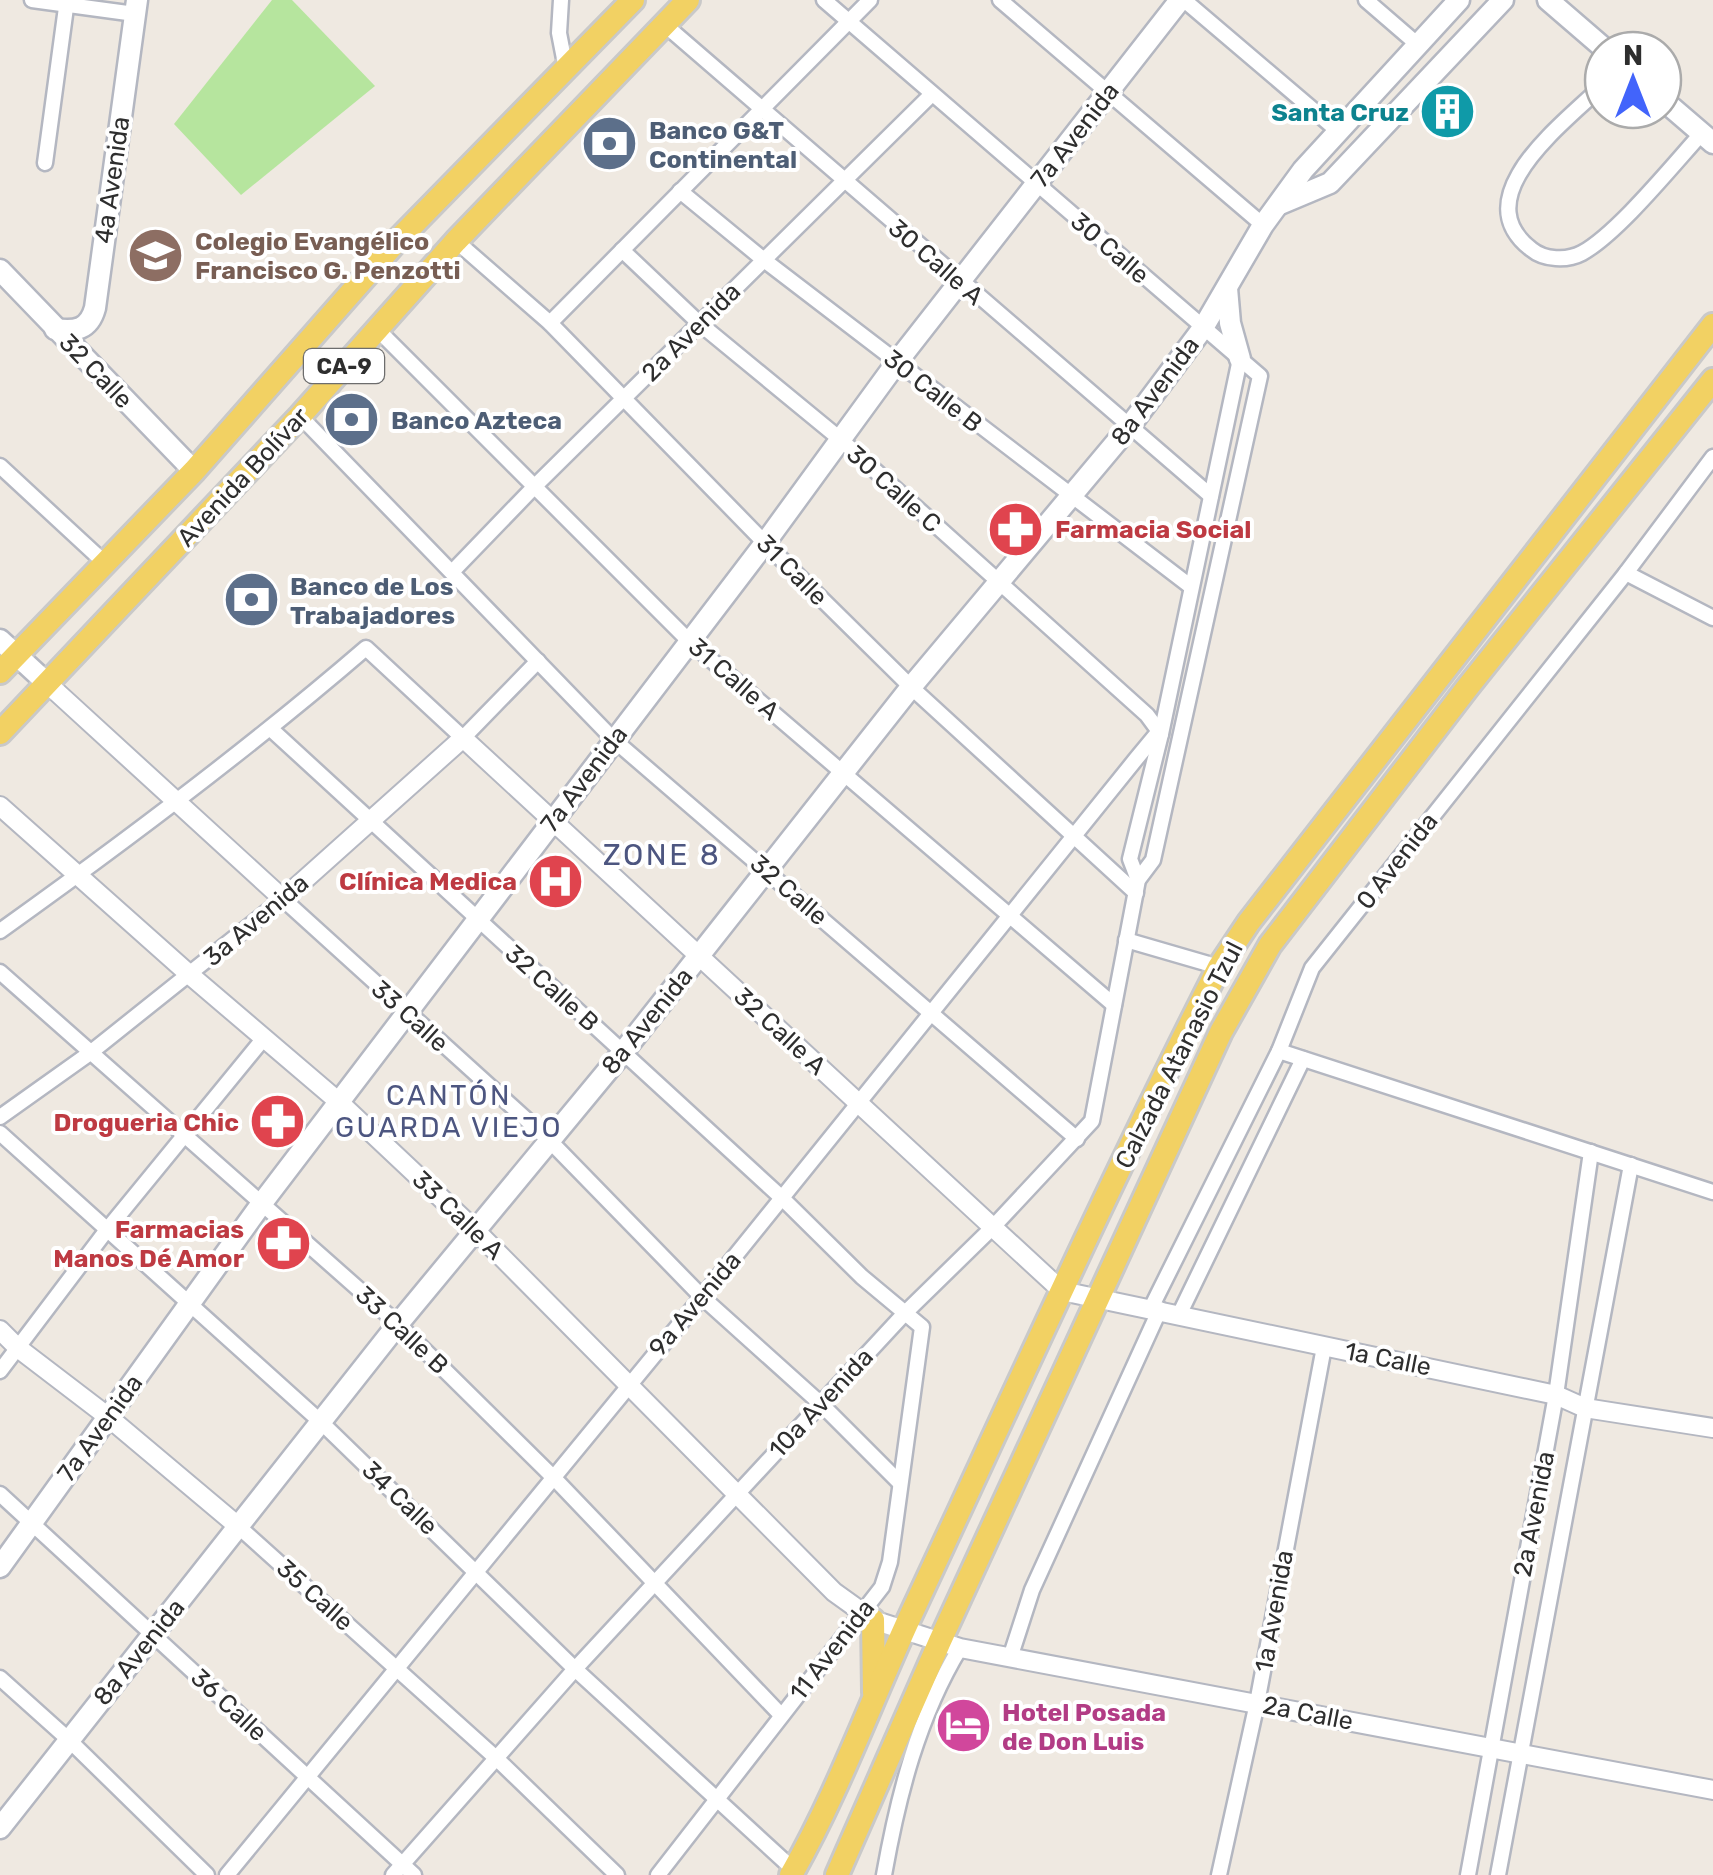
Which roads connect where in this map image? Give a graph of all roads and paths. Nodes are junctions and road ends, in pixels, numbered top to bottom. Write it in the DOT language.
graph roads {
  1 [pos="32,0"];
  2 [pos="562,0"];
  3 [pos="633,0"];
  4 [pos="688,0"];
  5 [pos="824,0"];
  6 [pos="870,0"];
  7 [pos="1000,0"];
  8 [pos="1182,0"];
  9 [pos="1366,0"];
  10 [pos="1459,0"];
  11 [pos="1502,0"];
  12 [pos="1548,0"];
  13 [pos="67,3"];
  14 [pos="136,7"];
  15 [pos="848,21"];
  16 [pos="665,25"];
  17 [pos="1583,30"];
  18 [pos="1418,44"];
  19 [pos="566,69"];
  20 [pos="1108,92"];
  21 [pos="932,94"];
  22 [pos="1583,105"];
  23 [pos="761,110"];
  24 [pos="1683,117"];
  25 [pos="1338,131"];
  26 [pos="1708,138"];
  27 [pos="45,162"];
  28 [pos="843,182"];
  29 [pos="1036,184"];
  30 [pos="680,191"];
  31 [pos="1280,204"];
  32 [pos="1264,225"];
  33 [pos="456,240"];
  34 [pos="622,250"];
  35 [pos="764,260"];
  36 [pos="0,270"];
  37 [pos="960,282"];
  38 [pos="1227,286"];
  39 [pos="550,324"];
  40 [pos="700,324"];
  41 [pos="1713,325"];
  42 [pos="1203,328"];
  43 [pos="55,329"];
  44 [pos="377,329"];
  45 [pos="1240,359"];
  46 [pos="897,362"];
  47 [pos="1260,376"];
  48 [pos="1713,380"];
  49 [pos="624,398"];
  50 [pos="300,416"];
  51 [pos="1129,427"];
  52 [pos="840,440"];
  53 [pos="1713,458"];
  54 [pos="0,466"];
  55 [pos="194,471"];
  56 [pos="535,486"];
  57 [pos="1210,496"];
  58 [pos="1071,497"];
  59 [pos="765,544"];
  60 [pos="106,564"];
  61 [pos="452,572"];
  62 [pos="1626,573"];
  63 [pos="998,584"];
  64 [pos="1190,586"];
  65 [pos="1713,618"];
  66 [pos="689,641"];
  67 [pos="5,656"];
  68 [pos="538,661"];
  69 [pos="48,684"];
  70 [pos="911,687"];
  71 [pos="272,730"];
  72 [pos="0,733"];
  73 [pos="1160,734"];
  74 [pos="462,738"];
  75 [pos="614,740"];
  76 [pos="843,773"];
  77 [pos="178,802"];
  78 [pos="0,806"];
  79 [pos="370,822"];
  80 [pos="552,822"];
  81 [pos="1074,836"];
  82 [pos="765,870"];
  83 [pos="77,876"];
  84 [pos="1137,886"];
  85 [pos="283,900"];
  86 [pos="1009,916"];
  87 [pos="478,920"];
  88 [pos="0,931"];
  89 [pos="1126,940"];
  90 [pos="700,957"];
  91 [pos="1219,968"];
  92 [pos="0,972"];
  93 [pos="190,975"];
  94 [pos="1114,1005"];
  95 [pos="931,1013"];
  96 [pos="406,1014"];
  97 [pos="264,1038"];
  98 [pos="1279,1051"];
  99 [pos="623,1052"];
  100 [pos="90,1053"];
  101 [pos="1302,1059"];
  102 [pos="339,1102"];
  103 [pos="858,1103"];
  104 [pos="0,1117"];
  105 [pos="0,1133"];
  106 [pos="184,1136"];
  107 [pos="549,1140"];
  108 [pos="1077,1140"];
  109 [pos="1591,1152"];
  110 [pos="1630,1165"];
  111 [pos="1713,1192"];
  112 [pos="782,1198"];
  113 [pos="262,1203"];
  114 [pos="992,1227"];
  115 [pos="106,1231"];
  116 [pos="476,1231"];
  117 [pos="1062,1291"];
  118 [pos="702,1296"];
  119 [pos="1098,1298"];
  120 [pos="192,1306"];
  121 [pos="1156,1309"];
  122 [pos="1180,1313"];
  123 [pos="904,1314"];
  124 [pos="398,1324"];
  125 [pos="922,1327"];
  126 [pos="0,1330"];
  127 [pos="1324,1347"];
  128 [pos="18,1348"];
  129 [pos="0,1372"];
  130 [pos="628,1384"];
  131 [pos="1556,1395"];
  132 [pos="820,1404"];
  133 [pos="1585,1408"];
  134 [pos="107,1416"];
  135 [pos="322,1423"];
  136 [pos="1713,1428"];
  137 [pos="555,1479"];
  138 [pos="899,1482"];
  139 [pos="0,1494"];
  140 [pos="738,1494"];
  141 [pos="32,1524"];
  142 [pos="239,1527"];
  143 [pos="0,1567"];
  144 [pos="478,1574"];
  145 [pos="656,1582"];
  146 [pos="867,1617"];
  147 [pos="904,1630"];
  148 [pos="152,1634"];
  149 [pos="950,1645"];
  150 [pos="1010,1658"];
  151 [pos="397,1668"];
  152 [pos="575,1669"];
  153 [pos="0,1678"];
  154 [pos="874,1703"];
  155 [pos="1257,1703"];
  156 [pos="780,1714"];
  157 [pos="68,1739"];
  158 [pos="1491,1748"];
  159 [pos="1521,1754"];
  160 [pos="496,1758"];
  161 [pos="306,1776"];
  162 [pos="1713,1790"];
  163 [pos="717,1797"];
  164 [pos="0,1828"];
  165 [pos="404,1871"];
  166 [pos="792,1873"];
  167 [pos="208,1875"];
  168 [pos="227,1875"];
  169 [pos="617,1875"];
  170 [pos="658,1875"];
  171 [pos="836,1875"];
  172 [pos="884,1875"];
  173 [pos="1219,1875"];
  174 [pos="1468,1875"];
  175 [pos="1498,1875"];
  1 -- 13 [label="street"];
  2 -- 19 [label="street"];
  3 -- 19 [label="main road, Avenida Bolívar / CA-9"];
  4 -- 16 [label="main road, Avenida Bolívar / CA-9"];
  5 -- 15 [label="street, 30 Calle"];
  6 -- 15 [label="street"];
  7 -- 20 [label="street"];
  8 -- 20 [label="main road, 7a Avenida"];
  8 -- 25 [label="street"];
  9 -- 18 [label="street"];
  10 -- 18 [label="main road, 8a Avenida"];
  11 -- 31 [label="main road, 8a Avenida"];
  12 -- 17 [label="main road"];
  13 -- 14 [label="street"];
  13 -- 27 [label="street"];
  14 -- 43 [label="main road, 4a Avenida"];
  15 -- 21 [label="street, 30 Calle"];
  15 -- 23 [label="street"];
  16 -- 23 [label="street, 30 Calle A"];
  16 -- 33 [label="main road, Avenida Bolívar / CA-9"];
  18 -- 25 [label="main road, 8a Avenida"];
  19 -- 55 [label="main road, Avenida Bolívar / CA-9"];
  20 -- 29 [label="main road, 7a Avenida"];
  20 -- 32 [label="street"];
  21 -- 28 [label="street, 2a Avenida"];
  21 -- 29 [label="street, 30 Calle"];
  22 -- 26 [label="street"];
  23 -- 28 [label="street, 30 Calle A"];
  23 -- 30 [label="street"];
  24 -- 26 [label="main road"];
  25 -- 31 [label="main road, 8a Avenida"];
  28 -- 35 [label="street, 2a Avenida"];
  28 -- 37 [label="street, 30 Calle A"];
  29 -- 37 [label="main road, 7a Avenida"];
  29 -- 42 [label="street, 30 Calle"];
  30 -- 34 [label="street"];
  30 -- 35 [label="street, 30 Calle B"];
  31 -- 32 [label="main road, 8a Avenida"];
  32 -- 38 [label="main road, 8a Avenida"];
  33 -- 39 [label="street, 31 Calle"];
  33 -- 44 [label="main road, Avenida Bolívar / CA-9"];
  34 -- 39 [label="street"];
  34 -- 40 [label="street, 30 Calle C"];
  35 -- 40 [label="street, 2a Avenida"];
  35 -- 46 [label="street, 30 Calle B"];
  36 -- 43 [label="main road, 32 Calle"];
  37 -- 46 [label="main road, 7a Avenida"];
  37 -- 51 [label="street, 30 Calle A"];
  38 -- 42 [label="main road, 8a Avenida"];
  38 -- 45 [label="main road"];
  39 -- 49 [label="street, 31 Calle"];
  40 -- 49 [label="street, 2a Avenida"];
  40 -- 52 [label="street, 30 Calle C"];
  41 -- 91 [label="main road, Calzada Atanasio Tzul"];
  42 -- 45 [label="street, 30 Calle"];
  42 -- 51 [label="main road, 8a Avenida"];
  43 -- 55 [label="main road, 32 Calle"];
  44 -- 50 [label="main road, Avenida Bolívar / CA-9"];
  44 -- 56 [label="street, 31 Calle A"];
  45 -- 47 [label="street, 30 Calle"];
  45 -- 57 [label="street, 10a Avenida"];
  46 -- 52 [label="main road, 7a Avenida"];
  46 -- 58 [label="street, 30 Calle B"];
  47 -- 84 [label="street, 10a Avenida"];
  48 -- 119 [label="main road, Calzada Atanasio Tzul"];
  49 -- 56 [label="street, 2a Avenida"];
  49 -- 59 [label="street, 31 Calle"];
  50 -- 61 [label="street, 32 Calle"];
  50 -- 69 [label="main road, Avenida Bolívar / CA-9"];
  51 -- 57 [label="street, 30 Calle A"];
  51 -- 58 [label="main road, 8a Avenida"];
  52 -- 59 [label="main road, 7a Avenida"];
  52 -- 63 [label="street, 30 Calle C"];
  53 -- 62 [label="street, 0 Avenida"];
  54 -- 60 [label="street"];
  55 -- 60 [label="main road, Avenida Bolívar / CA-9"];
  56 -- 61 [label="street, 2a Avenida"];
  56 -- 66 [label="street, 31 Calle A"];
  57 -- 64 [label="street, 10a Avenida"];
  58 -- 63 [label="main road, 8a Avenida"];
  58 -- 64 [label="street, 30 Calle B"];
  59 -- 66 [label="main road, 7a Avenida"];
  59 -- 70 [label="street, 31 Calle"];
  60 -- 67 [label="main road, Avenida Bolívar / CA-9"];
  61 -- 68 [label="street, 32 Calle"];
  62 -- 65 [label="street"];
  62 -- 98 [label="street, 0 Avenida"];
  63 -- 70 [label="main road, 8a Avenida"];
  63 -- 73 [label="street, 30 Calle C"];
  64 -- 73 [label="street, 10a Avenida"];
  66 -- 75 [label="main road, 7a Avenida"];
  66 -- 76 [label="street, 31 Calle A"];
  67 -- 69 [label="main road, 33 Calle"];
  68 -- 74 [label="street, 3a Avenida"];
  68 -- 75 [label="street, 32 Calle"];
  69 -- 72 [label="main road, Avenida Bolívar / CA-9"];
  69 -- 77 [label="street, 33 Calle"];
  70 -- 76 [label="main road, 8a Avenida"];
  70 -- 81 [label="street, 31 Calle"];
  71 -- 74 [label="street, 32 Calle A"];
  71 -- 77 [label="street"];
  71 -- 79 [label="street, 32 Calle B"];
  73 -- 81 [label="street, 9a Avenida"];
  73 -- 84 [label="street, 10a Avenida"];
  74 -- 79 [label="street, 3a Avenida"];
  74 -- 80 [label="street, 32 Calle A"];
  75 -- 80 [label="main road, 7a Avenida"];
  75 -- 82 [label="street, 32 Calle"];
  76 -- 82 [label="main road, 8a Avenida"];
  76 -- 86 [label="street, 31 Calle A"];
  77 -- 83 [label="street"];
  77 -- 85 [label="street, 33 Calle"];
  78 -- 83 [label="street, 33 Calle A"];
  79 -- 85 [label="street, 3a Avenida"];
  79 -- 87 [label="street, 32 Calle B"];
  80 -- 87 [label="main road, 7a Avenida"];
  80 -- 90 [label="street, 32 Calle A"];
  81 -- 84 [label="street, 31 Calle"];
  81 -- 86 [label="street, 9a Avenida"];
  82 -- 90 [label="main road, 8a Avenida"];
  82 -- 95 [label="street, 32 Calle"];
  83 -- 88 [label="street"];
  83 -- 93 [label="street, 33 Calle A"];
  84 -- 89 [label="street, 10a Avenida"];
  85 -- 93 [label="street, 3a Avenida"];
  85 -- 96 [label="street, 33 Calle"];
  86 -- 94 [label="street, 31 Calle A"];
  86 -- 95 [label="street, 9a Avenida"];
  87 -- 96 [label="main road, 7a Avenida"];
  87 -- 99 [label="street, 32 Calle B"];
  89 -- 91 [label="street"];
  89 -- 94 [label="street, 10a Avenida"];
  90 -- 99 [label="main road, 8a Avenida"];
  90 -- 103 [label="street, 32 Calle A"];
  91 -- 117 [label="main road, Calzada Atanasio Tzul"];
  92 -- 100 [label="street, 33 Calle B"];
  93 -- 97 [label="street, 33 Calle A"];
  93 -- 100 [label="street, 3a Avenida"];
  94 -- 108 [label="street, 10a Avenida"];
  95 -- 103 [label="street, 9a Avenida"];
  95 -- 108 [label="street, 32 Calle"];
  96 -- 102 [label="main road, 7a Avenida"];
  96 -- 107 [label="street, 33 Calle"];
  97 -- 102 [label="street, 33 Calle A"];
  97 -- 106 [label="street"];
  98 -- 101 [label="street"];
  98 -- 121 [label="street, 0 Avenida"];
  99 -- 107 [label="main road, 8a Avenida"];
  99 -- 112 [label="street, 32 Calle B"];
  100 -- 104 [label="street, 3a Avenida"];
  100 -- 106 [label="street, 33 Calle B"];
  101 -- 109 [label="street"];
  101 -- 122 [label="street"];
  102 -- 113 [label="main road, 7a Avenida"];
  102 -- 116 [label="street, 33 Calle A"];
  103 -- 112 [label="street, 9a Avenida"];
  103 -- 114 [label="street, 32 Calle A"];
  105 -- 115 [label="street, 34 Calle"];
  106 -- 113 [label="street, 33 Calle B"];
  106 -- 115 [label="street"];
  107 -- 116 [label="main road, 8a Avenida"];
  107 -- 118 [label="street, 33 Calle"];
  108 -- 114 [label="street, 10a Avenida"];
  109 -- 110 [label="street"];
  109 -- 131 [label="street, 2a Avenida"];
  110 -- 111 [label="street"];
  110 -- 133 [label="street, 2a Avenida"];
  112 -- 118 [label="street, 9a Avenida"];
  112 -- 123 [label="street, 32 Calle B"];
  113 -- 120 [label="main road, 7a Avenida"];
  113 -- 124 [label="street, 33 Calle B"];
  114 -- 117 [label="street, 32 Calle A"];
  114 -- 123 [label="street, 10a Avenida"];
  115 -- 120 [label="street, 34 Calle"];
  115 -- 128 [label="street"];
  116 -- 124 [label="main road, 8a Avenida"];
  116 -- 130 [label="street, 33 Calle A"];
  117 -- 119 [label="street, 1a Calle"];
  117 -- 147 [label="main road, Calzada Atanasio Tzul"];
  118 -- 130 [label="street, 9a Avenida"];
  118 -- 132 [label="street, 33 Calle"];
  119 -- 121 [label="street, 1a Calle"];
  119 -- 149 [label="main road, Calzada Atanasio Tzul"];
  120 -- 134 [label="main road, 7a Avenida"];
  120 -- 135 [label="street, 34 Calle"];
  121 -- 122 [label="street, 1a Calle"];
  121 -- 150 [label="street, 0 Avenida"];
  122 -- 127 [label="street, 1a Calle"];
  123 -- 125 [label="street, 32 Calle B"];
  123 -- 132 [label="street, 10a Avenida"];
  124 -- 135 [label="main road, 8a Avenida"];
  124 -- 137 [label="street, 33 Calle B"];
  125 -- 138 [label="street, 11 Avenida"];
  126 -- 128 [label="street, 35 Calle"];
  127 -- 131 [label="street, 1a Calle"];
  127 -- 155 [label="street, 1a Avenida"];
  128 -- 129 [label="street"];
  128 -- 134 [label="street, 35 Calle"];
  130 -- 137 [label="street, 9a Avenida"];
  130 -- 140 [label="street, 33 Calle A"];
  131 -- 133 [label="street, 1a Calle"];
  131 -- 158 [label="street, 2a Avenida"];
  132 -- 138 [label="street, 33 Calle"];
  132 -- 140 [label="street, 10a Avenida"];
  133 -- 136 [label="street, 1a Calle"];
  133 -- 159 [label="street, 2a Avenida"];
  134 -- 141 [label="main road, 7a Avenida"];
  134 -- 142 [label="street, 35 Calle"];
  135 -- 142 [label="main road, 8a Avenida"];
  135 -- 144 [label="street, 34 Calle"];
  137 -- 144 [label="street, 9a Avenida"];
  137 -- 145 [label="street, 33 Calle B"];
  138 -- 146 [label="street, 11 Avenida"];
  139 -- 141 [label="street, 36 Calle"];
  140 -- 145 [label="street, 10a Avenida"];
  140 -- 146 [label="street, 33 Calle A"];
  141 -- 143 [label="main road, 7a Avenida"];
  141 -- 148 [label="street, 36 Calle"];
  142 -- 148 [label="main road, 8a Avenida"];
  142 -- 151 [label="street, 35 Calle"];
  144 -- 151 [label="street, 9a Avenida"];
  144 -- 152 [label="street, 34 Calle"];
  145 -- 152 [label="street, 10a Avenida"];
  145 -- 156 [label="street, 33 Calle B"];
  146 -- 147 [label="street, 33 Calle A"];
  146 -- 154 [label="main road"];
  146 -- 156 [label="street, 11 Avenida"];
  147 -- 149 [label="street, 2a Calle"];
  147 -- 154 [label="main road, Calzada Atanasio Tzul"];
  148 -- 157 [label="main road, 8a Avenida"];
  148 -- 161 [label="street, 36 Calle"];
  149 -- 150 [label="street, 2a Calle"];
  149 -- 171 [label="main road, Calzada Atanasio Tzul"];
  149 -- 172 [label="street"];
  150 -- 155 [label="street, 2a Calle"];
  151 -- 160 [label="street, 35 Calle"];
  151 -- 161 [label="street, 9a Avenida"];
  152 -- 160 [label="street, 10a Avenida"];
  152 -- 163 [label="street, 34 Calle"];
  153 -- 157 [label="street"];
  154 -- 166 [label="main road, Calzada Atanasio Tzul"];
  155 -- 158 [label="street, 2a Calle"];
  155 -- 173 [label="street, 1a Avenida"];
  156 -- 163 [label="street, 11 Avenida"];
  157 -- 164 [label="main road, 8a Avenida"];
  157 -- 167 [label="street"];
  158 -- 159 [label="street, 2a Calle"];
  158 -- 174 [label="street, 2a Avenida"];
  159 -- 162 [label="street, 2a Calle"];
  159 -- 175 [label="street, 2a Avenida"];
  160 -- 165 [label="street, 10a Avenida"];
  160 -- 169 [label="street, 35 Calle"];
  161 -- 165 [label="street, 36 Calle"];
  161 -- 168 [label="street, 9a Avenida"];
  163 -- 166 [label="street, 34 Calle"];
  163 -- 170 [label="street, 11 Avenida"];
}
